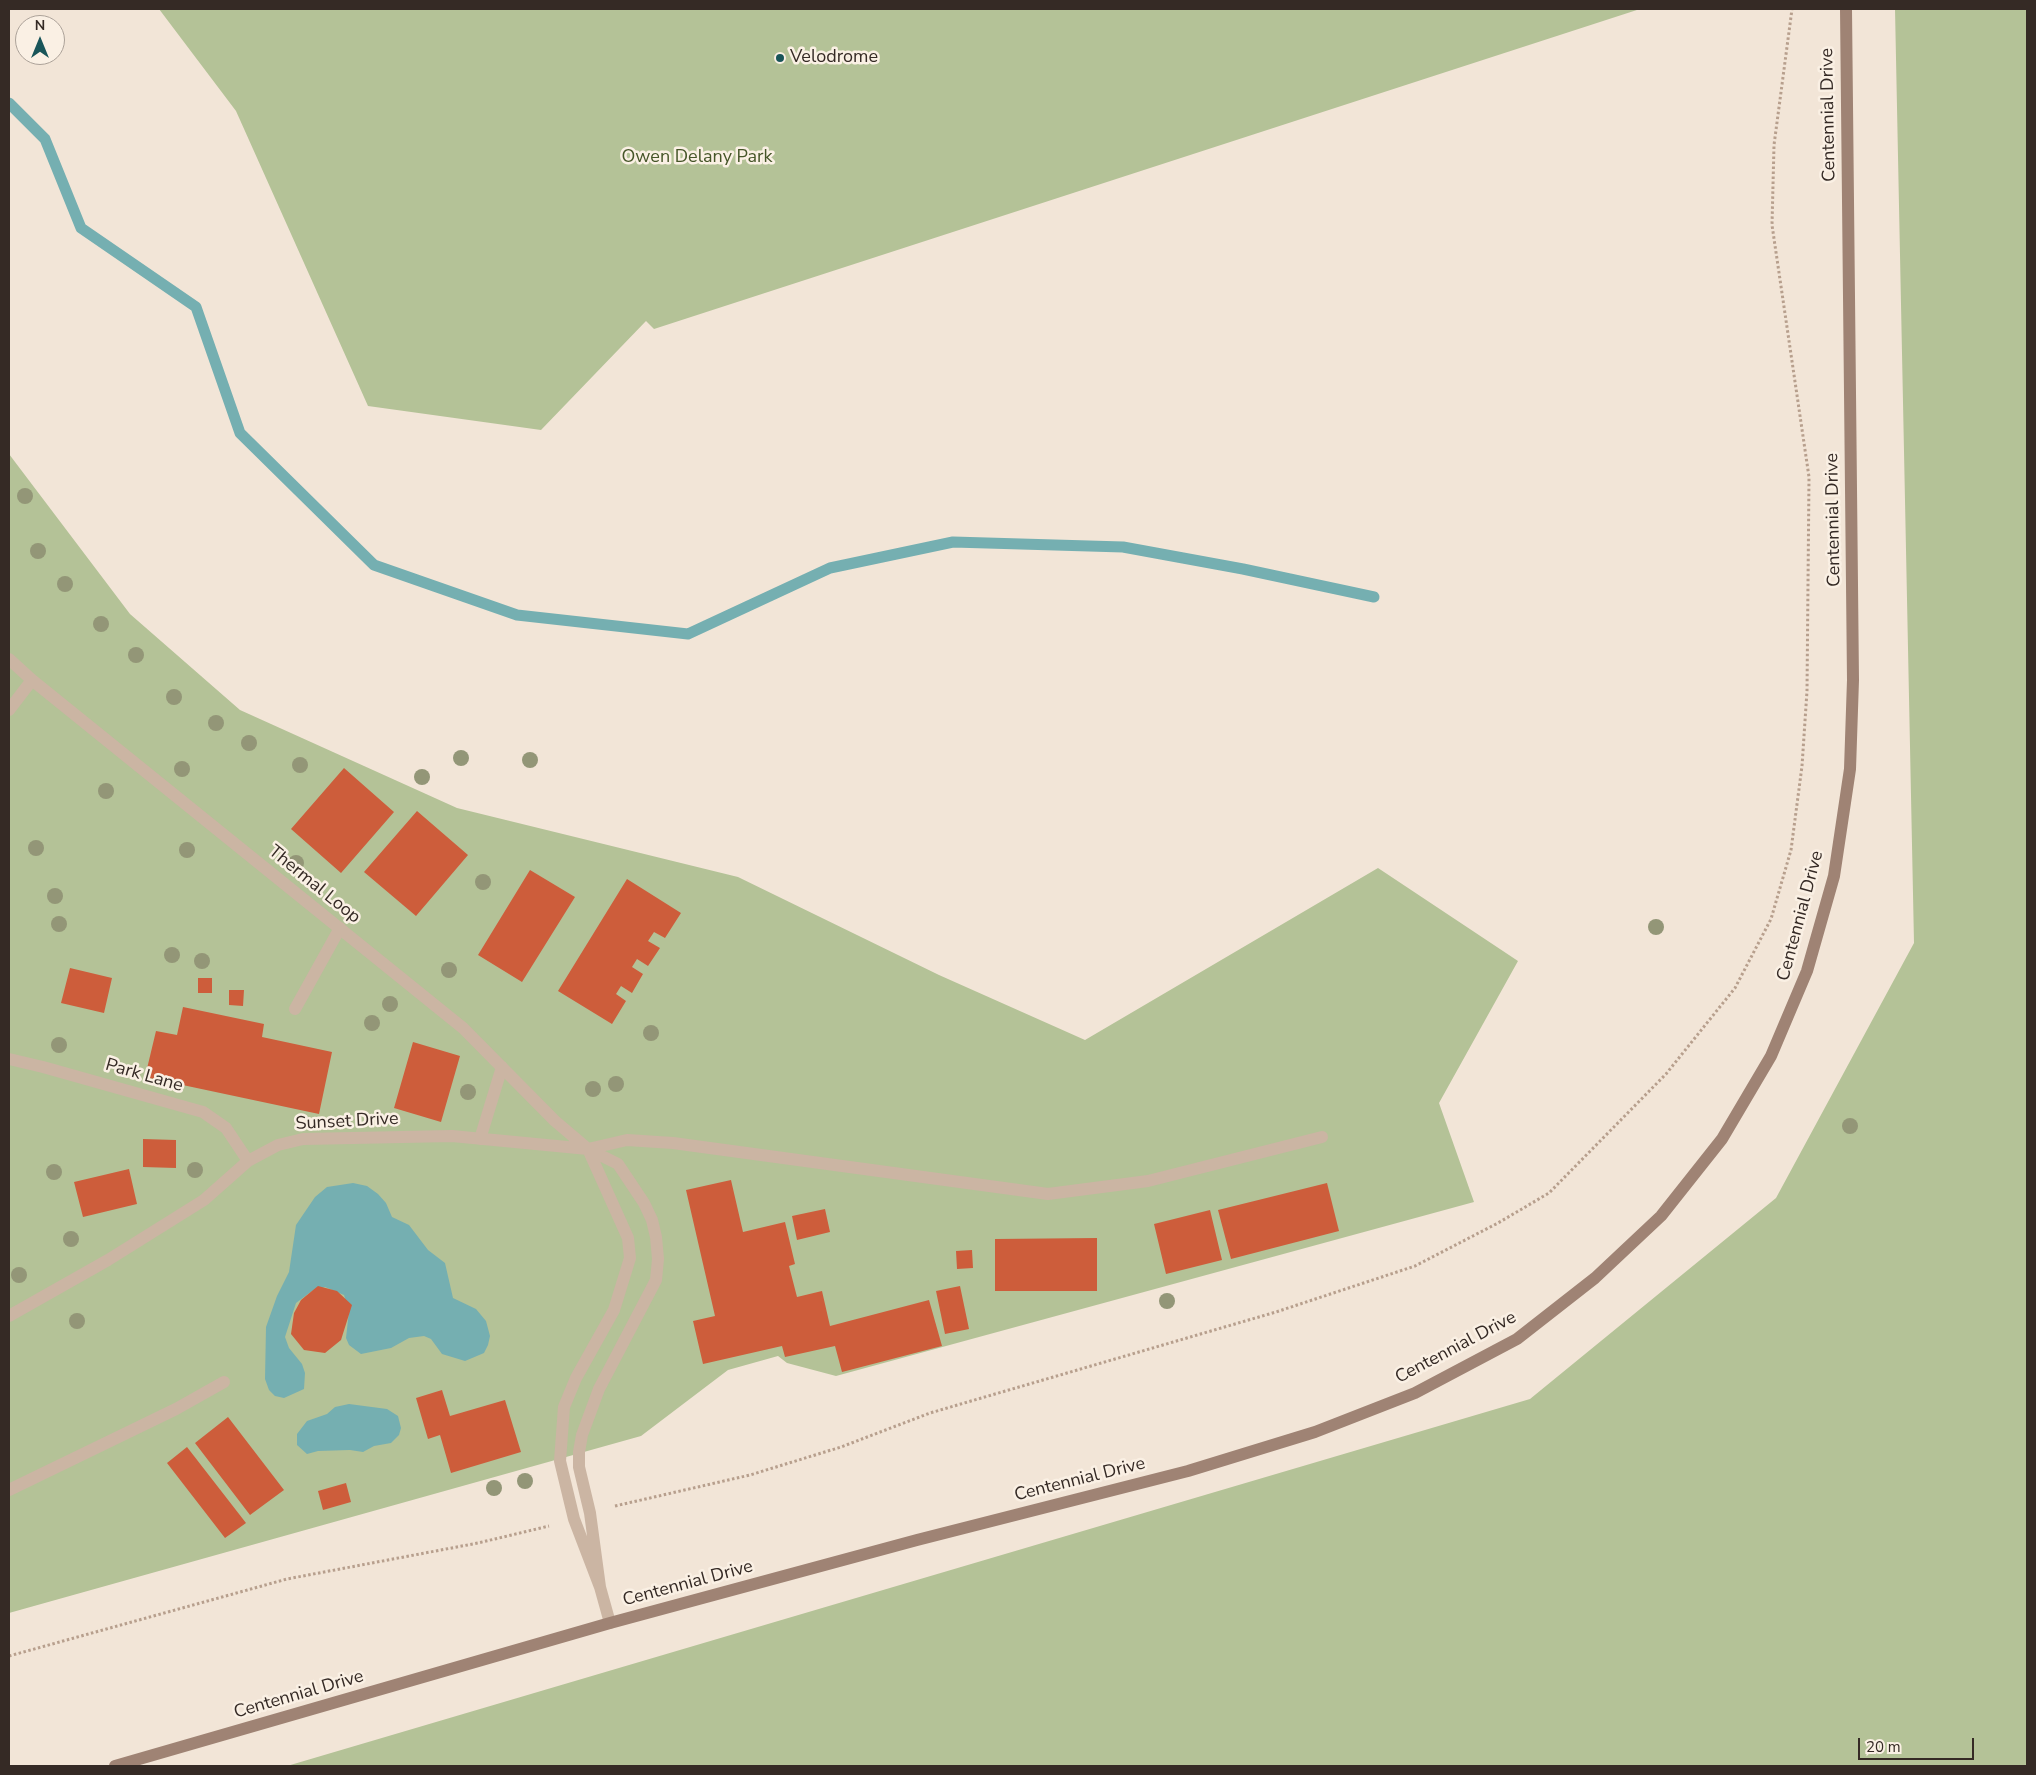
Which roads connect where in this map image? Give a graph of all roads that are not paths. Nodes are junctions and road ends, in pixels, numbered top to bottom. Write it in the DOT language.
graph roads {
  1 [pos="1846,9"];
  2 [pos="9,659"];
  3 [pos="32,680"];
  4 [pos="9,710"];
  5 [pos="340,928"];
  6 [pos="295,1009"];
  7 [pos="9,1059"];
  8 [pos="502,1067"];
  9 [pos="1322,1137"];
  10 [pos="480,1138"];
  11 [pos="588,1150"];
  12 [pos="248,1161"];
  13 [pos="9,1316"];
  14 [pos="224,1382"];
  15 [pos="9,1490"];
  16 [pos="600,1587"];
  17 [pos="610,1623"];
  18 [pos="122,1765"];
  1 -- 17 [label="main road, Centennial Drive"];
  2 -- 3 [label="lane, Thermal Loop"];
  3 -- 4 [label="lane"];
  3 -- 5 [label="lane, Thermal Loop"];
  5 -- 6 [label="lane"];
  5 -- 8 [label="lane, Thermal Loop"];
  7 -- 12 [label="lane, Park Lane"];
  8 -- 10 [label="lane"];
  8 -- 11 [label="lane, Thermal Loop"];
  9 -- 11 [label="lane"];
  10 -- 11 [label="lane, Sunset Drive"];
  10 -- 12 [label="lane, Sunset Drive"];
  11 -- 16 [label="lane"];
  11 -- 16 [label="lane"];
  12 -- 13 [label="lane, Sunset Drive"];
  14 -- 15 [label="lane"];
  16 -- 17 [label="lane"];
  17 -- 18 [label="main road, Centennial Drive"];
}
